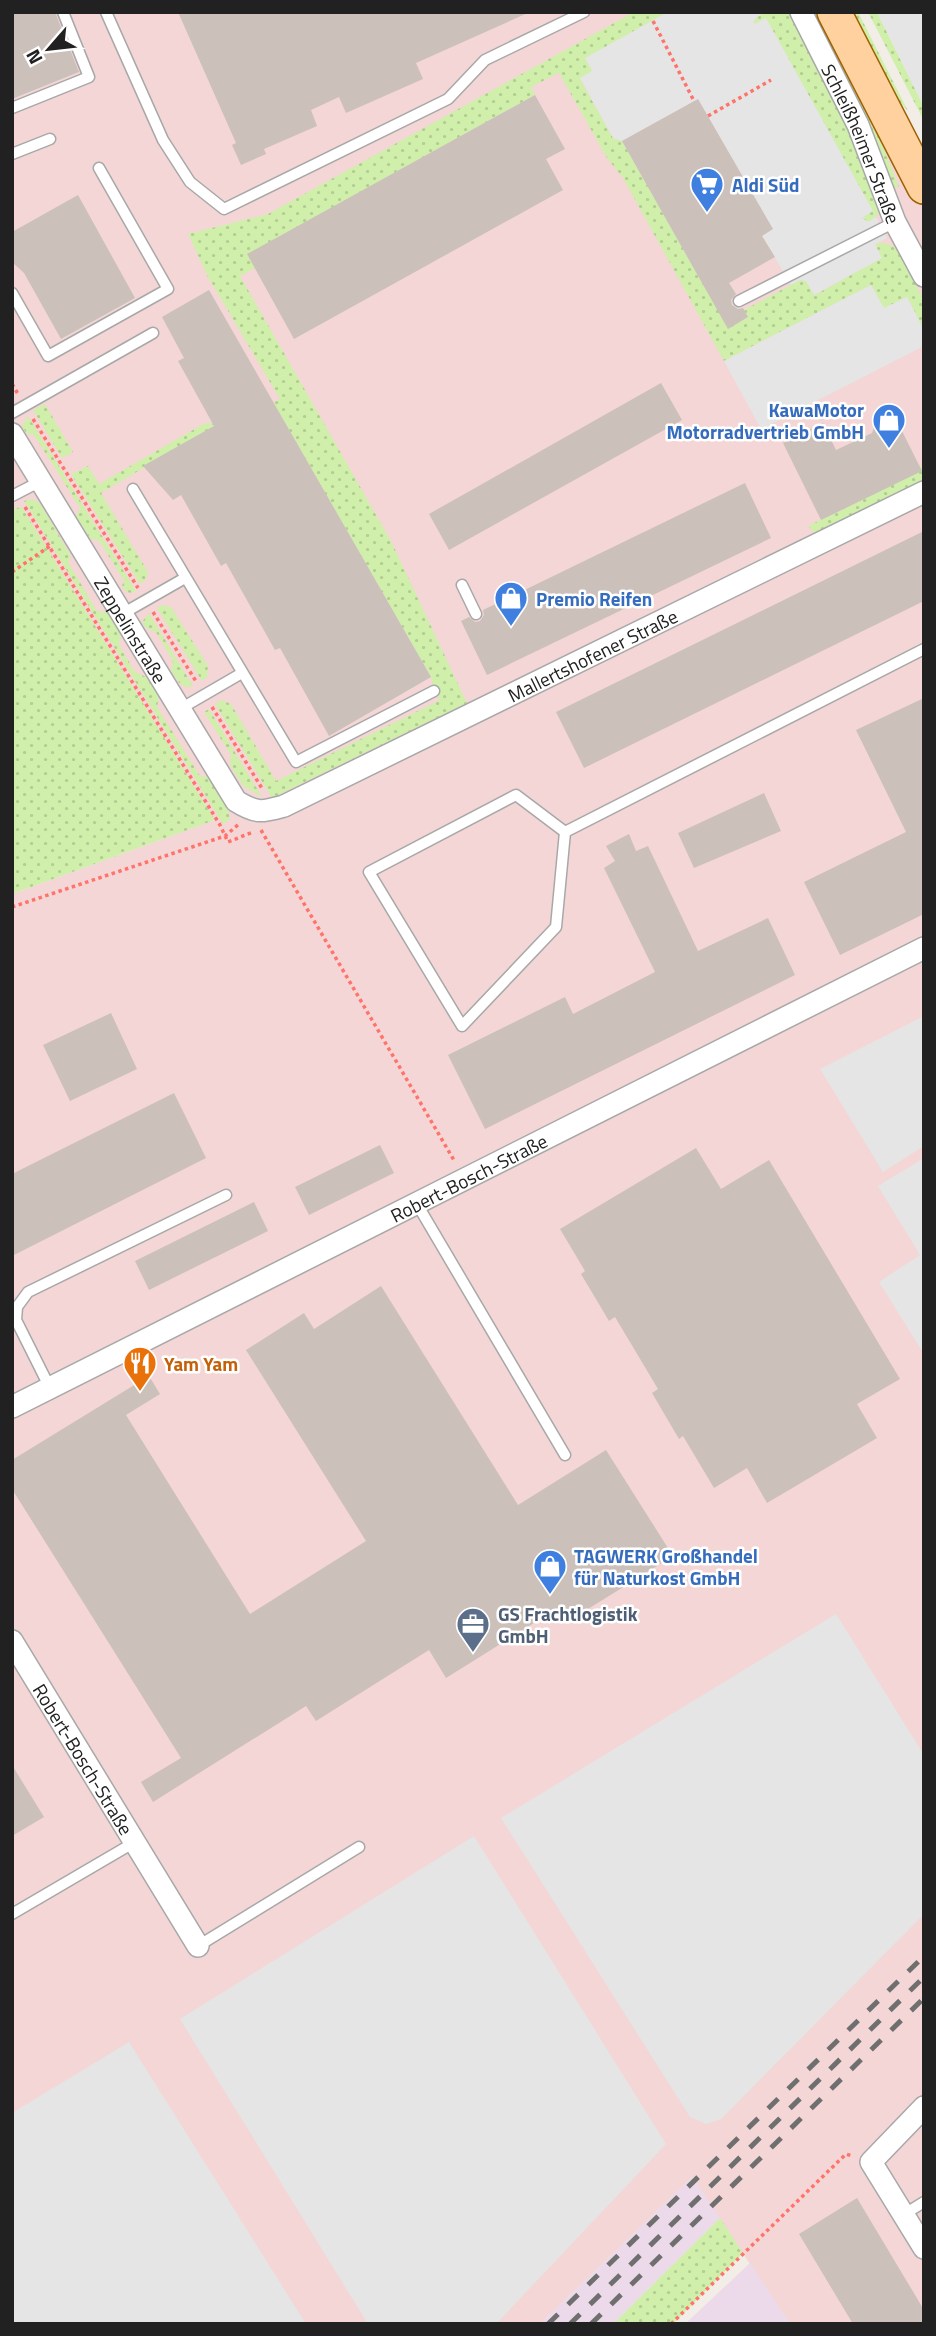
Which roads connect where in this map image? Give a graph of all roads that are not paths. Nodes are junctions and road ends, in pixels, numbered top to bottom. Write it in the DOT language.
graph roads {
  1 [pos="63,12"];
  2 [pos="106,12"];
  3 [pos="584,12"];
  4 [pos="801,12"];
  5 [pos="834,12"];
  6 [pos="12,108"];
  7 [pos="50,139"];
  8 [pos="12,153"];
  9 [pos="99,168"];
  10 [pos="924,187"];
  11 [pos="895,222"];
  12 [pos="924,276"];
  13 [pos="12,293"];
  14 [pos="739,300"];
  15 [pos="153,333"];
  16 [pos="12,413"];
  17 [pos="12,434"];
  18 [pos="41,481"];
  19 [pos="133,489"];
  20 [pos="924,492"];
  21 [pos="15,495"];
  22 [pos="185,578"];
  23 [pos="462,585"];
  24 [pos="122,614"];
  25 [pos="476,614"];
  26 [pos="924,649"];
  27 [pos="242,673"];
  28 [pos="434,691"];
  29 [pos="180,709"];
  30 [pos="259,819"];
  31 [pos="565,831"];
  32 [pos="924,948"];
  33 [pos="226,1195"];
  34 [pos="417,1204"];
  35 [pos="50,1388"];
  36 [pos="12,1407"];
  37 [pos="565,1455"];
  38 [pos="12,1641"];
  39 [pos="135,1842"];
  40 [pos="359,1847"];
  41 [pos="12,1914"];
  42 [pos="198,1946"];
  43 [pos="924,2107"];
  44 [pos="924,2202"];
  45 [pos="903,2215"];
  46 [pos="924,2248"];
  1 -- 6 [label="lane"];
  2 -- 3 [label="lane"];
  4 -- 11 [label="street, Schleißheimer Straße"];
  5 -- 10 [label="main road, Schleißheimer Straße"];
  7 -- 8 [label="lane"];
  9 -- 13 [label="lane"];
  11 -- 12 [label="street, Schleißheimer Straße"];
  11 -- 14 [label="lane"];
  15 -- 16 [label="lane"];
  17 -- 18 [label="street, Zeppelinstraße"];
  18 -- 21 [label="lane"];
  18 -- 24 [label="street, Zeppelinstraße"];
  19 -- 22 [label="lane"];
  20 -- 30 [label="street, Mallertshofener Straße"];
  22 -- 24 [label="lane"];
  22 -- 27 [label="lane"];
  23 -- 25 [label="lane"];
  24 -- 29 [label="street, Zeppelinstraße"];
  26 -- 31 [label="lane"];
  27 -- 28 [label="lane"];
  27 -- 29 [label="lane"];
  29 -- 30 [label="street, Zeppelinstraße"];
  31 -- 31 [label="lane"];
  32 -- 34 [label="street, Robert-Bosch-Straße"];
  33 -- 35 [label="lane"];
  34 -- 35 [label="street, Robert-Bosch-Straße"];
  34 -- 37 [label="lane"];
  35 -- 36 [label="street, Robert-Bosch-Straße"];
  38 -- 39 [label="street, Robert-Bosch-Straße"];
  39 -- 41 [label="lane"];
  39 -- 42 [label="street, Robert-Bosch-Straße"];
  40 -- 42 [label="lane"];
  43 -- 45 [label="street"];
  44 -- 45 [label="lane"];
  45 -- 46 [label="street"];
}
